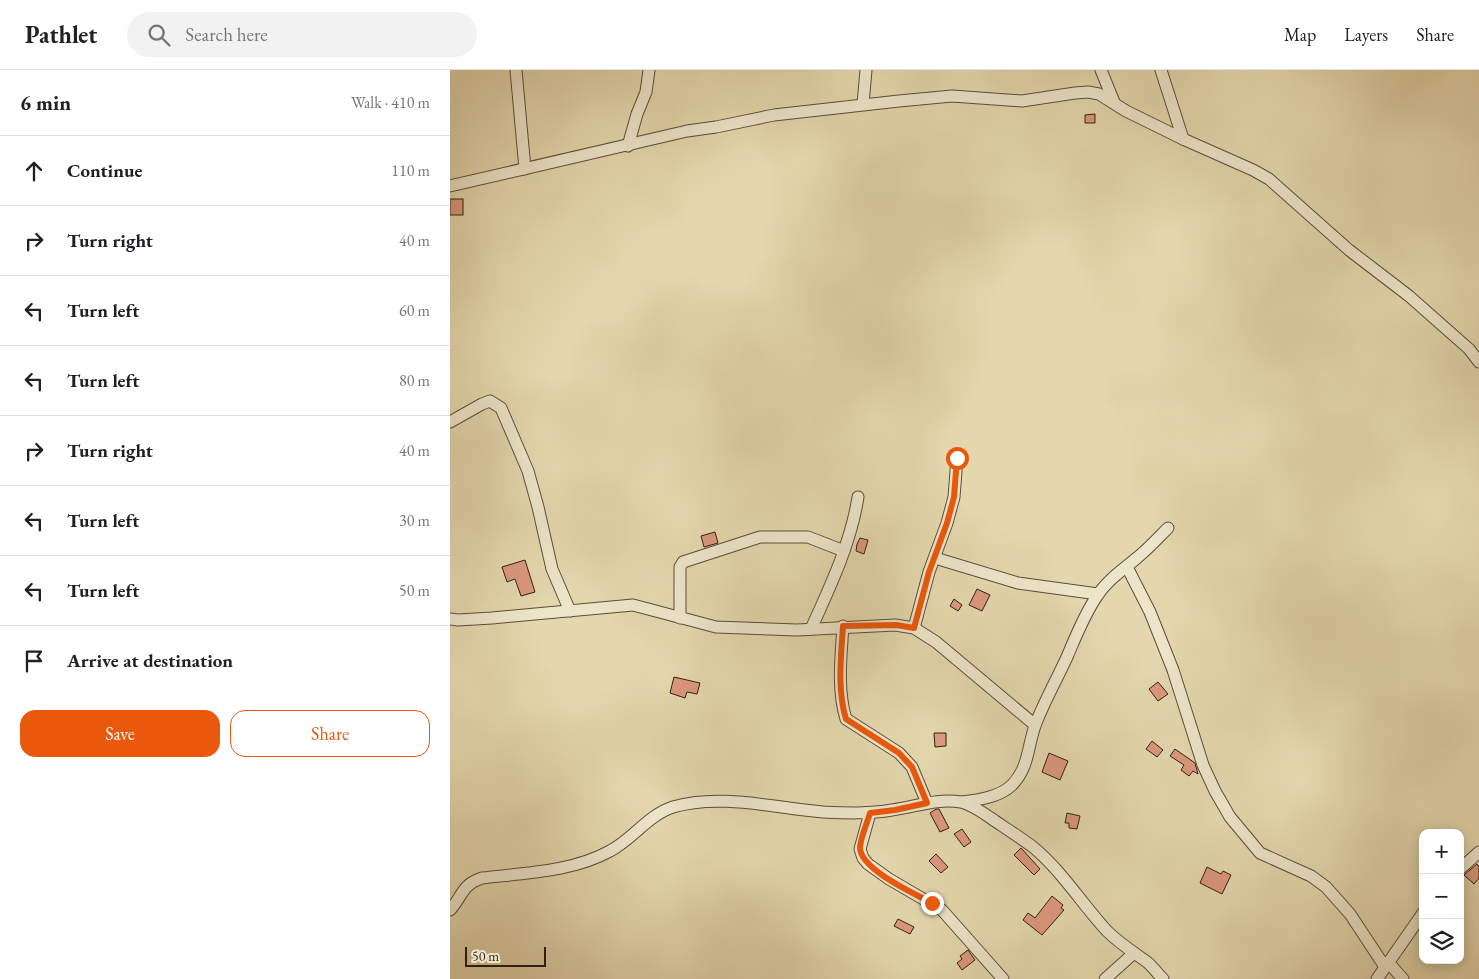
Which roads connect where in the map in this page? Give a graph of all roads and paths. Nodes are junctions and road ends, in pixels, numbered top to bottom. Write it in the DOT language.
graph roads {
  1 [pos="516,70"];
  2 [pos="649,70"];
  3 [pos="866,70"];
  4 [pos="1101,70"];
  5 [pos="1161,70"];
  6 [pos="1114,102"];
  7 [pos="863,104"];
  8 [pos="1183,139"];
  9 [pos="628,146"];
  10 [pos="525,169"];
  11 [pos="450,186"];
  12 [pos="1479,362"];
  13 [pos="450,422"];
  14 [pos="957,458"];
  15 [pos="858,497"];
  16 [pos="1168,528"];
  17 [pos="844,551"];
  18 [pos="935,558"];
  19 [pos="1127,567"];
  20 [pos="1098,594"];
  21 [pos="570,610"];
  22 [pos="680,618"];
  23 [pos="450,619"];
  24 [pos="843,626"];
  25 [pos="914,628"];
  26 [pos="811,629"];
  27 [pos="1035,725"];
  28 [pos="962,802"];
  29 [pos="927,803"];
  30 [pos="870,813"];
  31 [pos="1479,852"];
  32 [pos="1464,865"];
  33 [pos="450,910"];
  34 [pos="1419,919"];
  35 [pos="1134,953"];
  36 [pos="1387,965"];
  37 [pos="1003,979"];
  38 [pos="1105,979"];
  39 [pos="1163,979"];
  40 [pos="1377,979"];
  41 [pos="1403,979"];
  1 -- 10 [label="street"];
  2 -- 9 [label="street"];
  3 -- 7 [label="street"];
  4 -- 6 [label="street"];
  5 -- 8 [label="street"];
  6 -- 7 [label="street"];
  6 -- 8 [label="street"];
  7 -- 9 [label="street"];
  8 -- 12 [label="street"];
  9 -- 10 [label="street"];
  10 -- 11 [label="street"];
  13 -- 21 [label="street"];
  14 -- 18 [label="street"];
  15 -- 17 [label="street"];
  16 -- 19 [label="street"];
  17 -- 22 [label="street"];
  17 -- 26 [label="street"];
  18 -- 20 [label="street"];
  18 -- 25 [label="street"];
  19 -- 20 [label="street"];
  19 -- 36 [label="street"];
  20 -- 27 [label="street"];
  21 -- 22 [label="street"];
  21 -- 23 [label="street"];
  22 -- 26 [label="street"];
  24 -- 25 [label="street"];
  24 -- 26 [label="street"];
  24 -- 29 [label="street"];
  25 -- 27 [label="street"];
  27 -- 28 [label="street"];
  28 -- 29 [label="street"];
  28 -- 35 [label="street"];
  29 -- 30 [label="street"];
  30 -- 33 [label="street"];
  30 -- 37 [label="street"];
  31 -- 32 [label="street"];
  34 -- 36 [label="street"];
  35 -- 38 [label="street"];
  35 -- 39 [label="street"];
  36 -- 40 [label="street"];
  36 -- 41 [label="street"];
}
